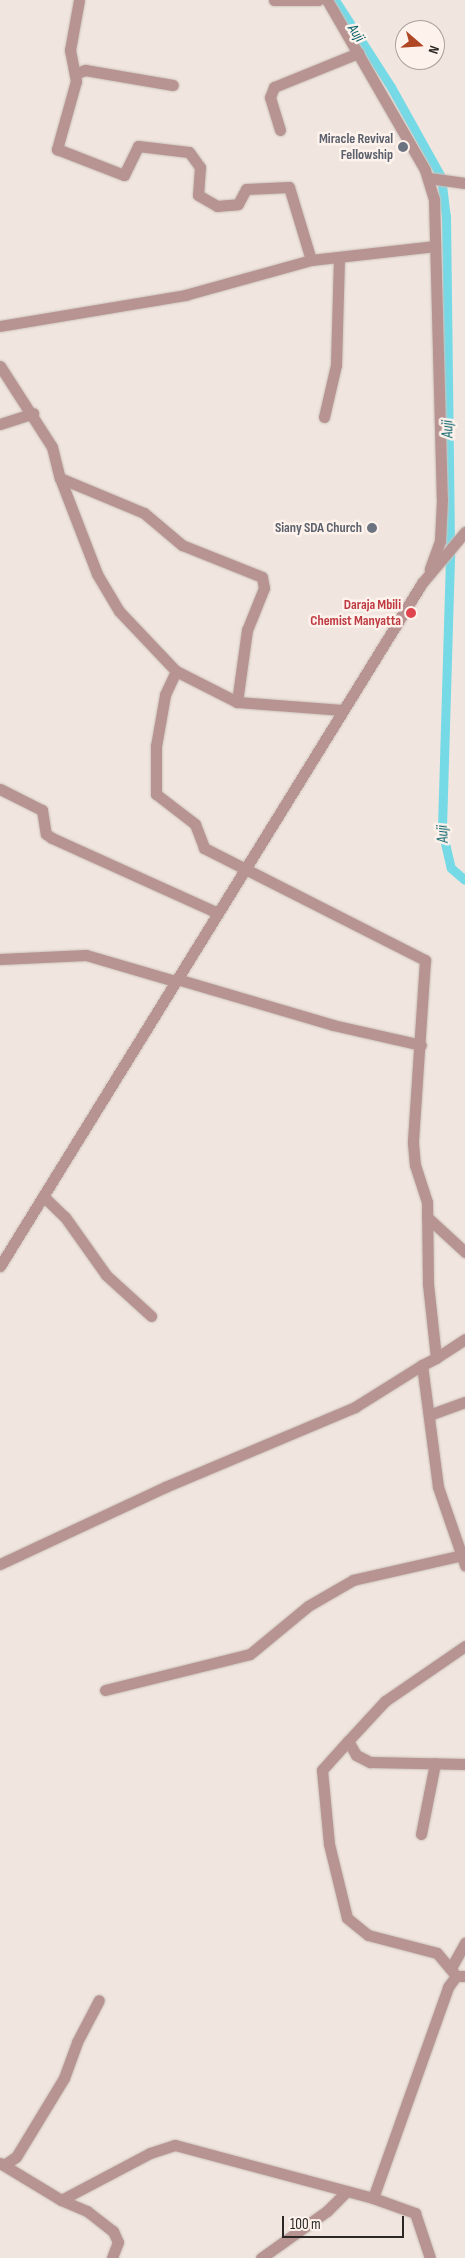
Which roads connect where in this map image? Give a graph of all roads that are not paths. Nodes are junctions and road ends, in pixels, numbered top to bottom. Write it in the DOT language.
graph roads {
  1 [pos="79,0"];
  2 [pos="274,0"];
  3 [pos="318,0"];
  4 [pos="327,0"];
  5 [pos="358,53"];
  6 [pos="77,73"];
  7 [pos="173,85"];
  8 [pos="280,130"];
  9 [pos="436,178"];
  10 [pos="465,183"];
  11 [pos="435,246"];
  12 [pos="339,258"];
  13 [pos="312,260"];
  14 [pos="0,326"];
  15 [pos="0,366"];
  16 [pos="33,413"];
  17 [pos="324,417"];
  18 [pos="0,424"];
  19 [pos="60,478"];
  20 [pos="462,539"];
  21 [pos="428,576"];
  22 [pos="176,671"];
  23 [pos="238,702"];
  24 [pos="343,710"];
  25 [pos="0,789"];
  26 [pos="245,869"];
  27 [pos="218,913"];
  28 [pos="0,959"];
  29 [pos="176,980"];
  30 [pos="421,1045"];
  31 [pos="43,1196"];
  32 [pos="427,1217"];
  33 [pos="5,1246"];
  34 [pos="465,1252"];
  35 [pos="0,1266"];
  36 [pos="151,1316"];
  37 [pos="465,1339"];
  38 [pos="436,1358"];
  39 [pos="422,1366"];
  40 [pos="465,1402"];
  41 [pos="429,1415"];
  42 [pos="463,1560"];
  43 [pos="0,1564"];
  44 [pos="465,1646"];
  45 [pos="105,1690"];
  46 [pos="348,1741"];
  47 [pos="435,1763"];
  48 [pos="465,1764"];
  49 [pos="420,1834"];
  50 [pos="465,1943"];
  51 [pos="457,1973"];
  52 [pos="99,2000"];
  53 [pos="2,2164"];
  54 [pos="347,2191"];
  55 [pos="373,2198"];
  56 [pos="61,2200"];
  57 [pos="112,2258"];
  58 [pos="261,2258"];
  59 [pos="430,2258"];
  1 -- 6 [label="street"];
  2 -- 3 [label="street"];
  4 -- 5 [label="street"];
  5 -- 8 [label="street"];
  5 -- 9 [label="street"];
  6 -- 7 [label="street"];
  6 -- 13 [label="street"];
  9 -- 10 [label="street"];
  9 -- 11 [label="street"];
  11 -- 12 [label="street"];
  11 -- 21 [label="street"];
  12 -- 13 [label="street"];
  12 -- 17 [label="street"];
  13 -- 14 [label="street"];
  15 -- 16 [label="street"];
  16 -- 18 [label="street"];
  16 -- 19 [label="street"];
  19 -- 22 [label="street"];
  19 -- 23 [label="street"];
  20 -- 21 [label="street"];
  21 -- 24 [label="street"];
  22 -- 23 [label="street"];
  22 -- 26 [label="street"];
  23 -- 24 [label="street"];
  24 -- 26 [label="street"];
  25 -- 27 [label="street"];
  26 -- 27 [label="street"];
  26 -- 30 [label="street"];
  27 -- 29 [label="street"];
  28 -- 29 [label="street"];
  29 -- 30 [label="street"];
  29 -- 31 [label="street"];
  30 -- 32 [label="street"];
  31 -- 33 [label="street"];
  31 -- 36 [label="street"];
  32 -- 34 [label="street"];
  32 -- 38 [label="street"];
  33 -- 35 [label="street"];
  37 -- 38 [label="street"];
  38 -- 39 [label="street"];
  39 -- 41 [label="street"];
  39 -- 43 [label="street"];
  40 -- 41 [label="street"];
  41 -- 42 [label="street"];
  42 -- 45 [label="street"];
  44 -- 46 [label="street"];
  46 -- 47 [label="street"];
  46 -- 51 [label="street"];
  47 -- 48 [label="street"];
  47 -- 49 [label="street"];
  50 -- 51 [label="street"];
  51 -- 55 [label="street"];
  52 -- 53 [label="street"];
  53 -- 56 [label="street"];
  54 -- 55 [label="street"];
  54 -- 56 [label="street"];
  54 -- 58 [label="street"];
  55 -- 59 [label="street"];
  56 -- 57 [label="street"];
}
